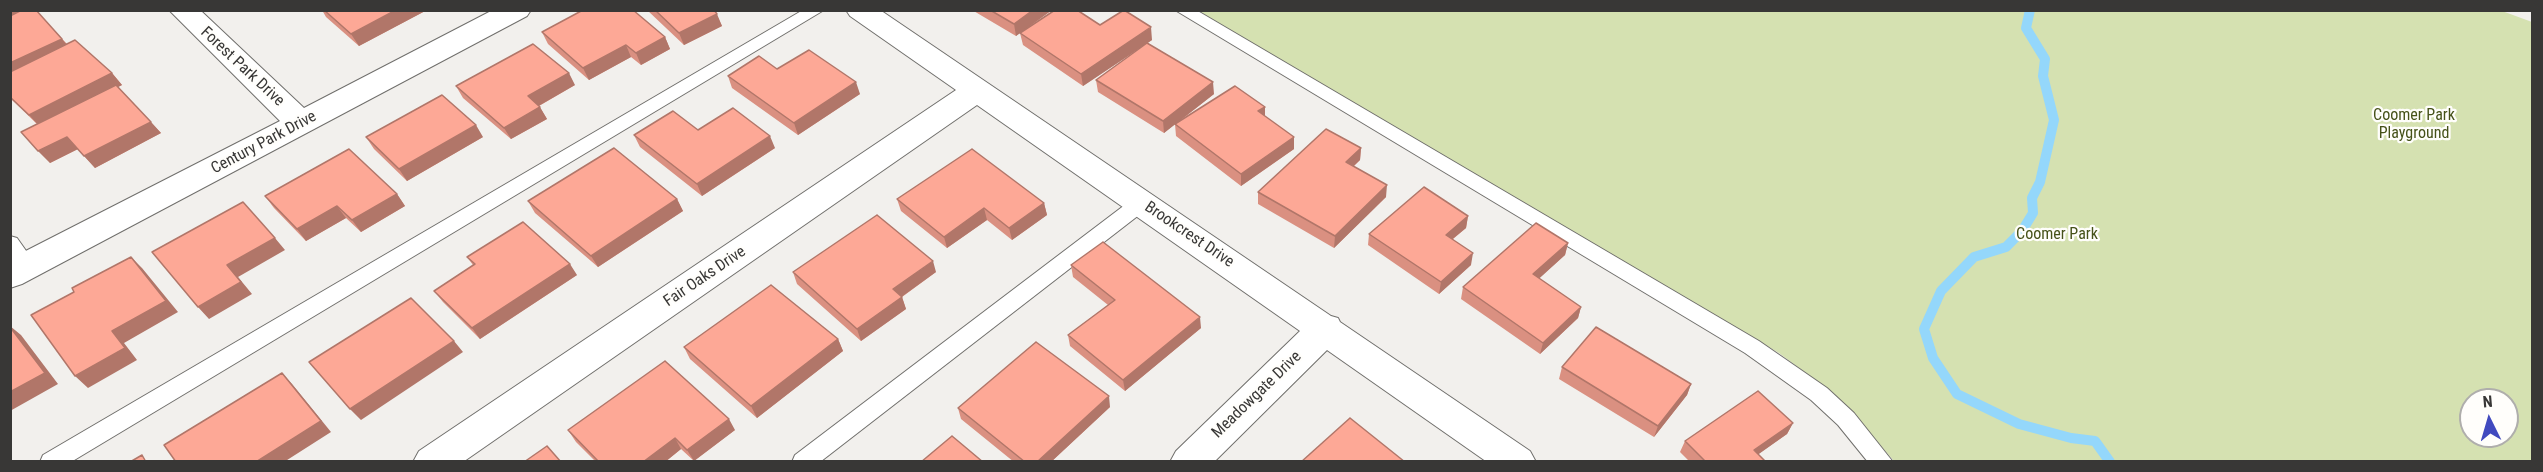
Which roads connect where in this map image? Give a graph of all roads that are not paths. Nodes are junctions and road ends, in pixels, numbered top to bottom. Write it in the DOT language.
graph roads {
  1 [pos="183,10"];
  2 [pos="517,10"];
  3 [pos="816,10"];
  4 [pos="860,10"];
  5 [pos="1183,10"];
  6 [pos="976,92"];
  7 [pos="302,123"];
  8 [pos="1141,203"];
  9 [pos="16,262"];
  10 [pos="1326,328"];
  11 [pos="51,462"];
  12 [pos="432,462"];
  13 [pos="803,462"];
  14 [pos="1189,462"];
  15 [pos="1517,462"];
  16 [pos="1882,462"];
  1 -- 7 [label="street, Forest Park Drive"];
  2 -- 7 [label="street, Century Park Drive"];
  3 -- 11 [label="lane"];
  4 -- 6 [label="street, Brookcrest Drive"];
  5 -- 16 [label="lane"];
  6 -- 8 [label="street, Brookcrest Drive"];
  6 -- 12 [label="street, Fair Oaks Drive"];
  7 -- 9 [label="street, Century Park Drive"];
  8 -- 10 [label="street, Brookcrest Drive"];
  8 -- 13 [label="lane"];
  10 -- 14 [label="street, Meadowgate Drive"];
  10 -- 15 [label="street, Brookcrest Drive"];
}
